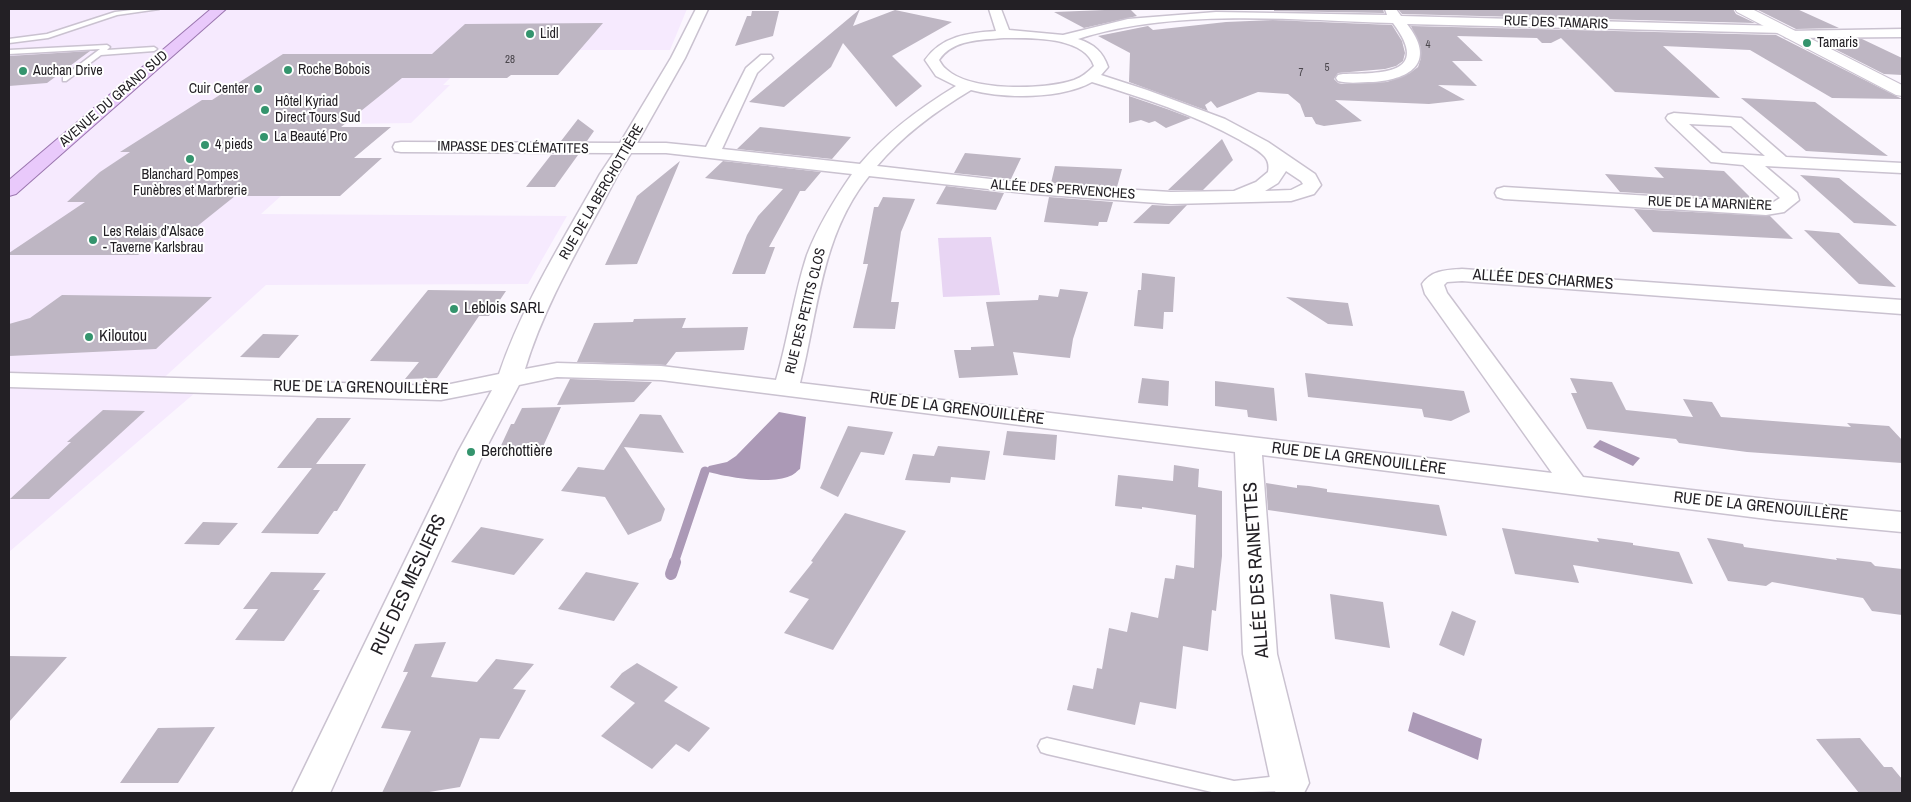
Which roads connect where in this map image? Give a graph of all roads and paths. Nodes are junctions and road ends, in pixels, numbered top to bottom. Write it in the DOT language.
graph roads {
  1 [pos="156,9"];
  2 [pos="200,9"];
  3 [pos="219,9"];
  4 [pos="702,9"];
  5 [pos="995,9"];
  6 [pos="1152,9"];
  7 [pos="1573,9"];
  8 [pos="1742,9"];
  9 [pos="1393,14"];
  10 [pos="1163,19"];
  11 [pos="1592,24"];
  12 [pos="1785,32"];
  13 [pos="1902,33"];
  14 [pos="1004,34"];
  15 [pos="1064,39"];
  16 [pos="9,41"];
  17 [pos="9,46"];
  18 [pos="107,47"];
  19 [pos="154,49"];
  20 [pos="9,52"];
  21 [pos="100,53"];
  22 [pos="766,58"];
  23 [pos="1091,77"];
  24 [pos="66,78"];
  25 [pos="1343,78"];
  26 [pos="969,85"];
  27 [pos="1902,91"];
  28 [pos="401,147"];
  29 [pos="626,149"];
  30 [pos="712,153"];
  31 [pos="1273,155"];
  32 [pos="1748,160"];
  33 [pos="1782,162"];
  34 [pos="1902,168"];
  35 [pos="9,169"];
  36 [pos="862,170"];
  37 [pos="9,190"];
  38 [pos="1504,193"];
  39 [pos="1236,196"];
  40 [pos="1902,307"];
  41 [pos="510,379"];
  42 [pos="9,380"];
  43 [pos="786,388"];
  44 [pos="1248,445"];
  45 [pos="1575,486"];
  46 [pos="1902,522"];
  47 [pos="1047,746"];
  48 [pos="1290,783"];
  49 [pos="312,793"];
  1 -- 16 [label="lane"];
  2 -- 19 [label="main road, AVENUE DU GRAND SUD"];
  3 -- 37 [label="main road, AVENUE DU GRAND SUD"];
  4 -- 29 [label="street, RUE DE LA BERCHOTTIÈRE"];
  5 -- 14 [label="street"];
  6 -- 10 [label="street"];
  7 -- 11 [label="street"];
  8 -- 12 [label="street"];
  9 -- 10 [label="street, RUE DES TAMARIS"];
  9 -- 11 [label="street, RUE DES TAMARIS"];
  9 -- 25 [label="street"];
  10 -- 15 [label="street, RUE DES TAMARIS"];
  11 -- 12 [label="street, RUE DES TAMARIS"];
  12 -- 13 [label="street, RUE DES TAMARIS"];
  12 -- 27 [label="street"];
  14 -- 15 [label="street"];
  14 -- 26 [label="street"];
  15 -- 23 [label="street"];
  17 -- 18 [label="lane"];
  18 -- 20 [label="lane"];
  18 -- 21 [label="lane"];
  19 -- 21 [label="lane"];
  19 -- 35 [label="main road, AVENUE DU GRAND SUD"];
  21 -- 24 [label="lane"];
  22 -- 30 [label="street"];
  23 -- 26 [label="street"];
  23 -- 31 [label="street"];
  26 -- 36 [label="street, RUE DES PETITS CLOS"];
  28 -- 29 [label="street, IMPASSE DES CLÉMATITES"];
  29 -- 30 [label="street, ALLÉE DES PERVENCHES"];
  29 -- 41 [label="street, RUE DE LA BERCHOTTIÈRE"];
  30 -- 36 [label="street, ALLÉE DES PERVENCHES"];
  31 -- 39 [label="street, ALLÉE DES PERVENCHES"];
  31 -- 39 [label="street"];
  32 -- 33 [label="street"];
  32 -- 33 [label="street"];
  32 -- 38 [label="street, RUE DE LA MARNIÈRE"];
  33 -- 34 [label="street"];
  36 -- 39 [label="street, ALLÉE DES PERVENCHES"];
  36 -- 43 [label="street, RUE DES PETITS CLOS"];
  40 -- 45 [label="street, ALLÉE DES CHARMES"];
  41 -- 42 [label="street, RUE DE LA GRENOUILLÈRE"];
  41 -- 43 [label="street, RUE DE LA GRENOUILLÈRE"];
  41 -- 49 [label="street, RUE DES MESLIERS"];
  43 -- 44 [label="street, RUE DE LA GRENOUILLÈRE"];
  44 -- 45 [label="street, RUE DE LA GRENOUILLÈRE"];
  44 -- 48 [label="street, ALLÉE DES RAINETTES"];
  45 -- 46 [label="street, RUE DE LA GRENOUILLÈRE"];
  47 -- 48 [label="lane"];
}
